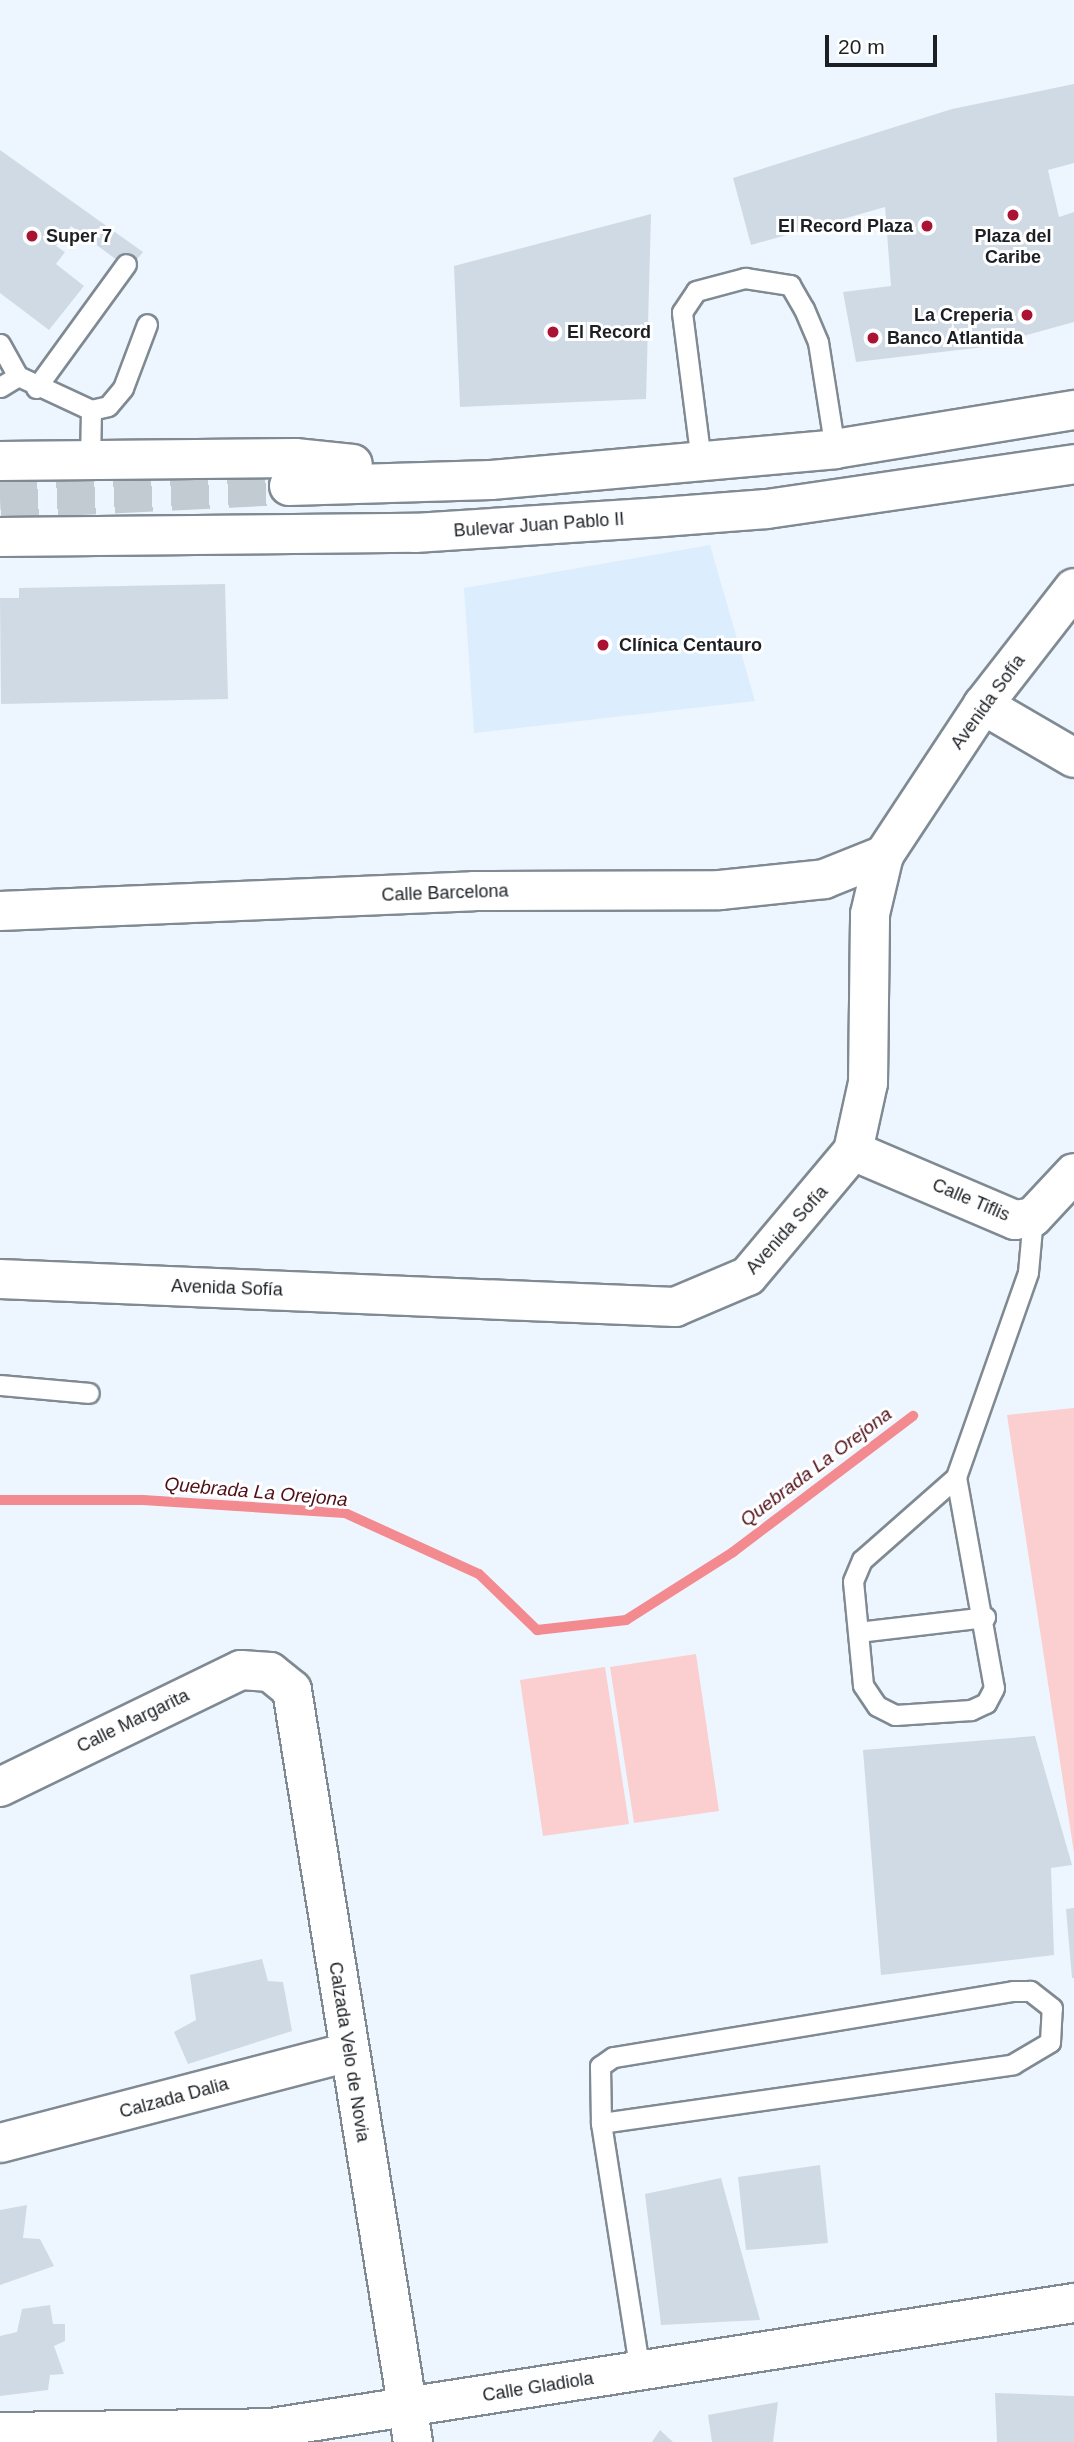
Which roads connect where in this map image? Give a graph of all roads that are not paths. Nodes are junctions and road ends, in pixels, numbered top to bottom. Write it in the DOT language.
graph roads {
  1 [pos="126,264"];
  2 [pos="147,324"];
  3 [pos="0,344"];
  4 [pos="18,376"];
  5 [pos="0,387"];
  6 [pos="36,388"];
  7 [pos="91,410"];
  8 [pos="1074,410"];
  9 [pos="835,449"];
  10 [pos="0,461"];
  11 [pos="701,461"];
  12 [pos="90,464"];
  13 [pos="1074,464"];
  14 [pos="491,480"];
  15 [pos="289,486"];
  16 [pos="0,517"];
  17 [pos="662,517"];
  18 [pos="0,537"];
  19 [pos="1074,588"];
  20 [pos="983,705"];
  21 [pos="1074,758"];
  22 [pos="884,855"];
  23 [pos="0,911"];
  24 [pos="853,1151"];
  25 [pos="1074,1172"];
  26 [pos="1033,1217"];
  27 [pos="0,1279"];
  28 [pos="0,1385"];
  29 [pos="89,1393"];
  30 [pos="956,1477"];
  31 [pos="985,1617"];
  32 [pos="858,1632"];
  33 [pos="270,1672"];
  34 [pos="0,1787"];
  35 [pos="349,2052"];
  36 [pos="601,2123"];
  37 [pos="0,2143"];
  38 [pos="1074,2303"];
  39 [pos="640,2372"];
  40 [pos="410,2425"];
  41 [pos="0,2432"];
  1 -- 6 [label="lane"];
  2 -- 7 [label="lane"];
  3 -- 4 [label="lane"];
  4 -- 5 [label="lane"];
  4 -- 6 [label="lane"];
  6 -- 7 [label="lane"];
  7 -- 12 [label="lane"];
  8 -- 9 [label="street"];
  9 -- 11 [label="street"];
  9 -- 11 [label="lane"];
  10 -- 12 [label="street"];
  11 -- 14 [label="street"];
  12 -- 14 [label="street"];
  13 -- 17 [label="street, Bulevar Juan Pablo II"];
  14 -- 15 [label="street"];
  16 -- 17 [label="street"];
  17 -- 18 [label="street, Bulevar Juan Pablo II"];
  19 -- 20 [label="street, Avenida Sofía"];
  20 -- 21 [label="street"];
  20 -- 22 [label="street, Avenida Sofía"];
  22 -- 23 [label="street, Calle Barcelona"];
  22 -- 24 [label="street, Avenida Sofía"];
  24 -- 26 [label="street, Calle Tiflis"];
  24 -- 27 [label="street, Avenida Sofía"];
  25 -- 26 [label="street, Calle Tiflis"];
  26 -- 30 [label="lane"];
  28 -- 29 [label="lane"];
  30 -- 31 [label="lane"];
  30 -- 32 [label="lane"];
  31 -- 32 [label="lane"];
  31 -- 32 [label="lane"];
  33 -- 34 [label="street, Calle Margarita"];
  33 -- 35 [label="street, Calzada Velo de Novia"];
  35 -- 37 [label="street, Calzada Dalia"];
  35 -- 40 [label="street, Calzada Velo de Novia"];
  36 -- 36 [label="lane"];
  36 -- 39 [label="lane"];
  38 -- 39 [label="street, Calle Gladiola"];
  39 -- 40 [label="street, Calle Gladiola"];
  40 -- 41 [label="street, Calle Gladiola"];
}
